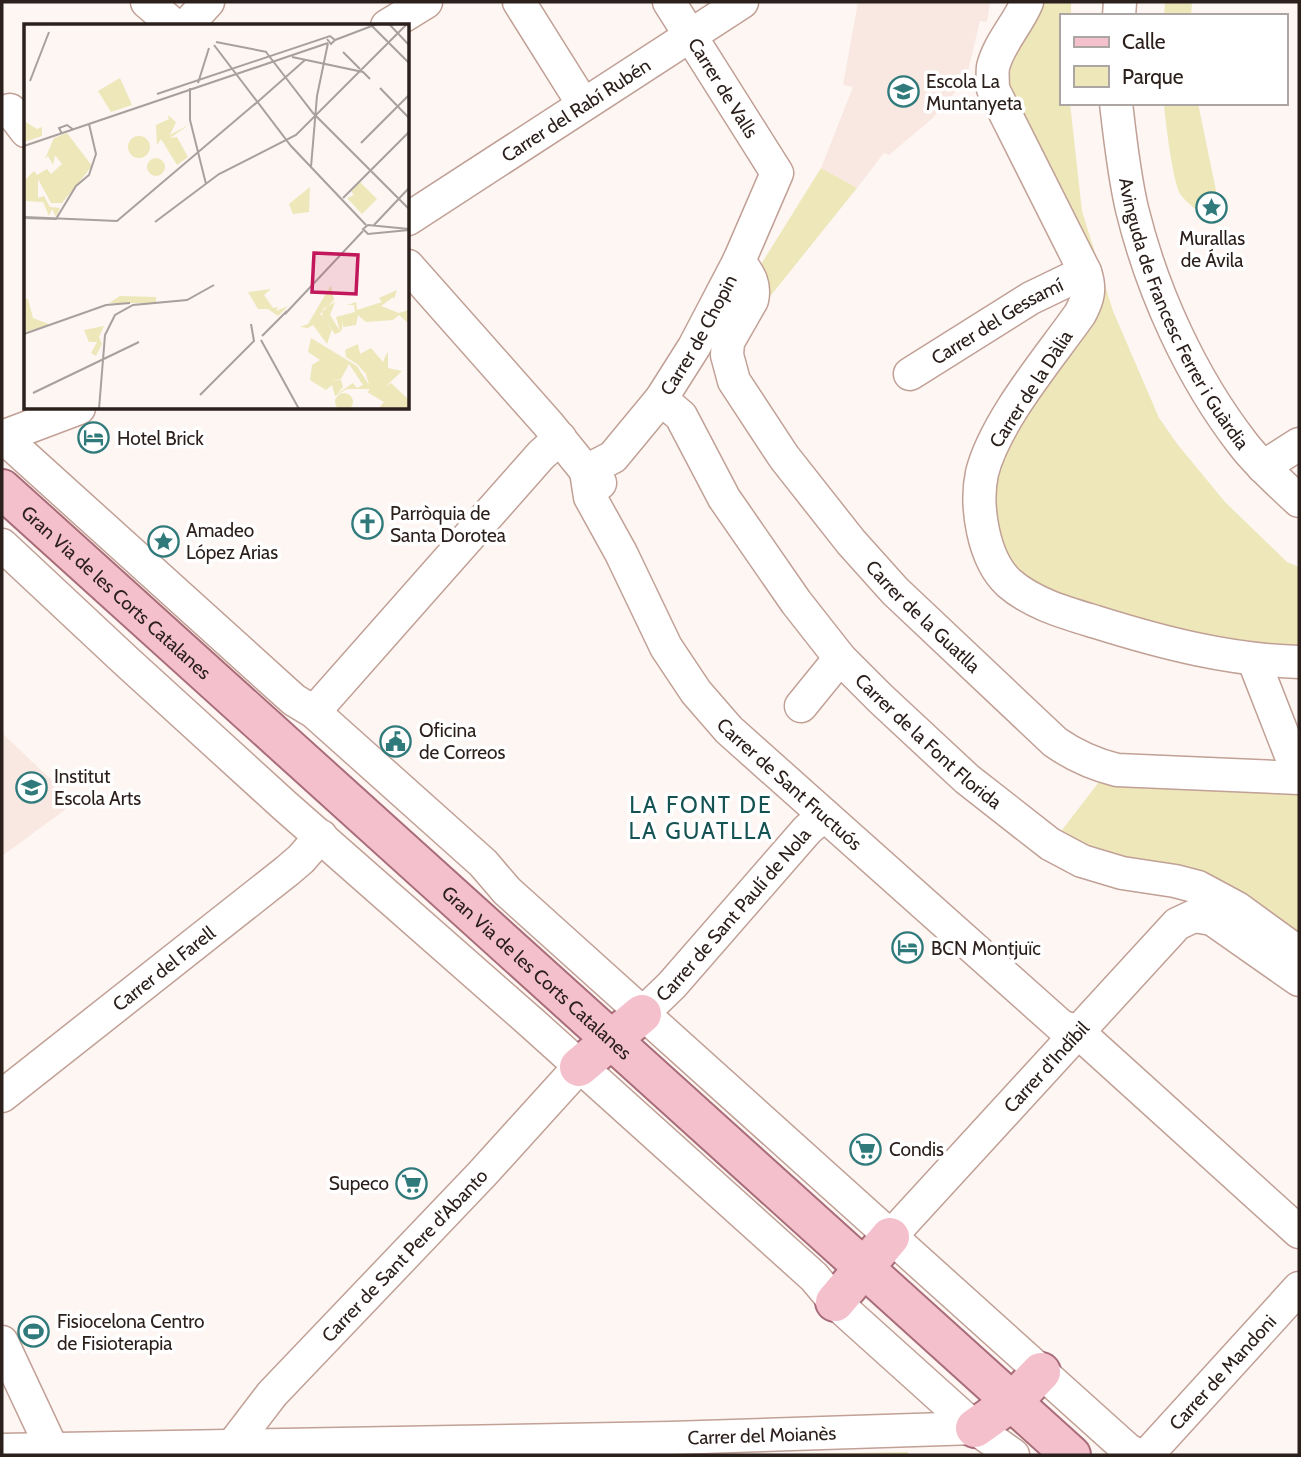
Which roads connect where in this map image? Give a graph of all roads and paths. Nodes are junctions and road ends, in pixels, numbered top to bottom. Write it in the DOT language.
graph roads {
  1 [pos="147,2"];
  2 [pos="208,2"];
  3 [pos="426,2"];
  4 [pos="519,2"];
  5 [pos="669,2"];
  6 [pos="742,2"];
  7 [pos="1027,2"];
  8 [pos="172,24"];
  9 [pos="188,24"];
  10 [pos="390,24"];
  11 [pos="690,36"];
  12 [pos="583,104"];
  13 [pos="1116,105"];
  14 [pos="777,173"];
  15 [pos="410,218"];
  16 [pos="739,261"];
  17 [pos="1085,272"];
  18 [pos="411,273"];
  19 [pos="910,374"];
  20 [pos="661,399"];
  21 [pos="74,410"];
  22 [pos="2,437"];
  23 [pos="560,438"];
  24 [pos="1299,443"];
  25 [pos="1263,467"];
  26 [pos="586,471"];
  27 [pos="2,489"];
  28 [pos="1299,501"];
  29 [pos="2,544"];
  30 [pos="840,658"];
  31 [pos="1254,661"];
  32 [pos="1299,662"];
  33 [pos="801,706"];
  34 [pos="314,712"];
  35 [pos="1299,777"];
  36 [pos="824,815"];
  37 [pos="321,835"];
  38 [pos="1299,953"];
  39 [pos="1299,980"];
  40 [pos="642,1014"];
  41 [pos="1078,1032"];
  42 [pos="612,1039"];
  43 [pos="579,1067"];
  44 [pos="2,1096"];
  45 [pos="1299,1232"];
  46 [pos="890,1237"];
  47 [pos="863,1266"];
  48 [pos="1299,1288"];
  49 [pos="835,1302"];
  50 [pos="2,1342"];
  51 [pos="1041,1372"];
  52 [pos="1013,1401"];
  53 [pos="975,1428"];
  54 [pos="233,1445"];
  55 [pos="485,1448"];
  56 [pos="2,1450"];
  57 [pos="54,1452"];
  58 [pos="1013,1455"];
  59 [pos="1071,1455"];
  60 [pos="1139,1455"];
  61 [pos="1147,1455"];
  1 -- 8 [label="street"];
  2 -- 9 [label="street"];
  3 -- 10 [label="street"];
  4 -- 12 [label="street"];
  5 -- 11 [label="street, Carrer de Valls"];
  6 -- 11 [label="street, Carrer del Rabí Rubén"];
  7 -- 17 [label="street, Carrer de la Dàlia"];
  11 -- 12 [label="street, Carrer del Rabí Rubén"];
  11 -- 14 [label="street, Carrer de Valls"];
  12 -- 15 [label="street, Carrer del Rabí Rubén"];
  13 -- 25 [label="street, Avinguda de Francesc Ferrer i Guàrdia"];
  14 -- 16 [label="street, Carrer de Chopin"];
  16 -- 20 [label="street, Carrer de Chopin"];
  16 -- 35 [label="street, Carrer de la Guatlla"];
  17 -- 19 [label="street, Carrer del Gessamí"];
  17 -- 31 [label="street, Carrer de la Dàlia"];
  18 -- 23 [label="street, Carrer de Sant Fructuós"];
  20 -- 26 [label="street, Carrer de Chopin"];
  20 -- 30 [label="street, Carrer de la Font Florida"];
  21 -- 22 [label="street"];
  22 -- 34 [label="street"];
  23 -- 26 [label="street, Carrer de Sant Fructuós"];
  23 -- 34 [label="street"];
  24 -- 25 [label="street"];
  25 -- 28 [label="street, Avinguda de Francesc Ferrer i Guàrdia"];
  26 -- 36 [label="street, Carrer de Sant Fructuós"];
  26 -- 41 [label="street, Carrer de Sant Fructuós"];
  27 -- 42 [label="main road, Gran Via de les Corts Catalanes"];
  29 -- 37 [label="street"];
  30 -- 33 [label="street"];
  30 -- 38 [label="street, Carrer de la Font Florida"];
  31 -- 32 [label="street, Carrer de la Dàlia"];
  31 -- 35 [label="street"];
  34 -- 40 [label="street"];
  36 -- 40 [label="street, Carrer de Sant Paulí de Nola"];
  36 -- 41 [label="street, Carrer de Sant Fructuós"];
  37 -- 43 [label="street"];
  37 -- 44 [label="street, Carrer del Farell"];
  39 -- 41 [label="street, Carrer d'Indíbil"];
  40 -- 42 [label="main road"];
  40 -- 46 [label="street"];
  41 -- 45 [label="street, Carrer de Sant Fructuós"];
  41 -- 46 [label="street, Carrer d'Indíbil"];
  42 -- 43 [label="main road"];
  42 -- 47 [label="main road, Gran Via de les Corts Catalanes"];
  43 -- 49 [label="street"];
  43 -- 54 [label="street, Carrer de Sant Pere d'Abanto"];
  46 -- 47 [label="main road"];
  46 -- 51 [label="street"];
  47 -- 49 [label="main road"];
  47 -- 52 [label="main road, Gran Via de les Corts Catalanes"];
  48 -- 61 [label="street, Carrer de Mandoni"];
  49 -- 53 [label="street"];
  50 -- 57 [label="street"];
  51 -- 52 [label="main road"];
  51 -- 60 [label="street"];
  52 -- 53 [label="main road"];
  52 -- 59 [label="main road, Gran Via de les Corts Catalanes"];
  53 -- 55 [label="street, Carrer del Moianès"];
  53 -- 58 [label="street"];
  54 -- 55 [label="street, Carrer del Moianès"];
  54 -- 57 [label="street, Carrer del Moianès"];
  56 -- 57 [label="street, Carrer del Moianès"];
}
